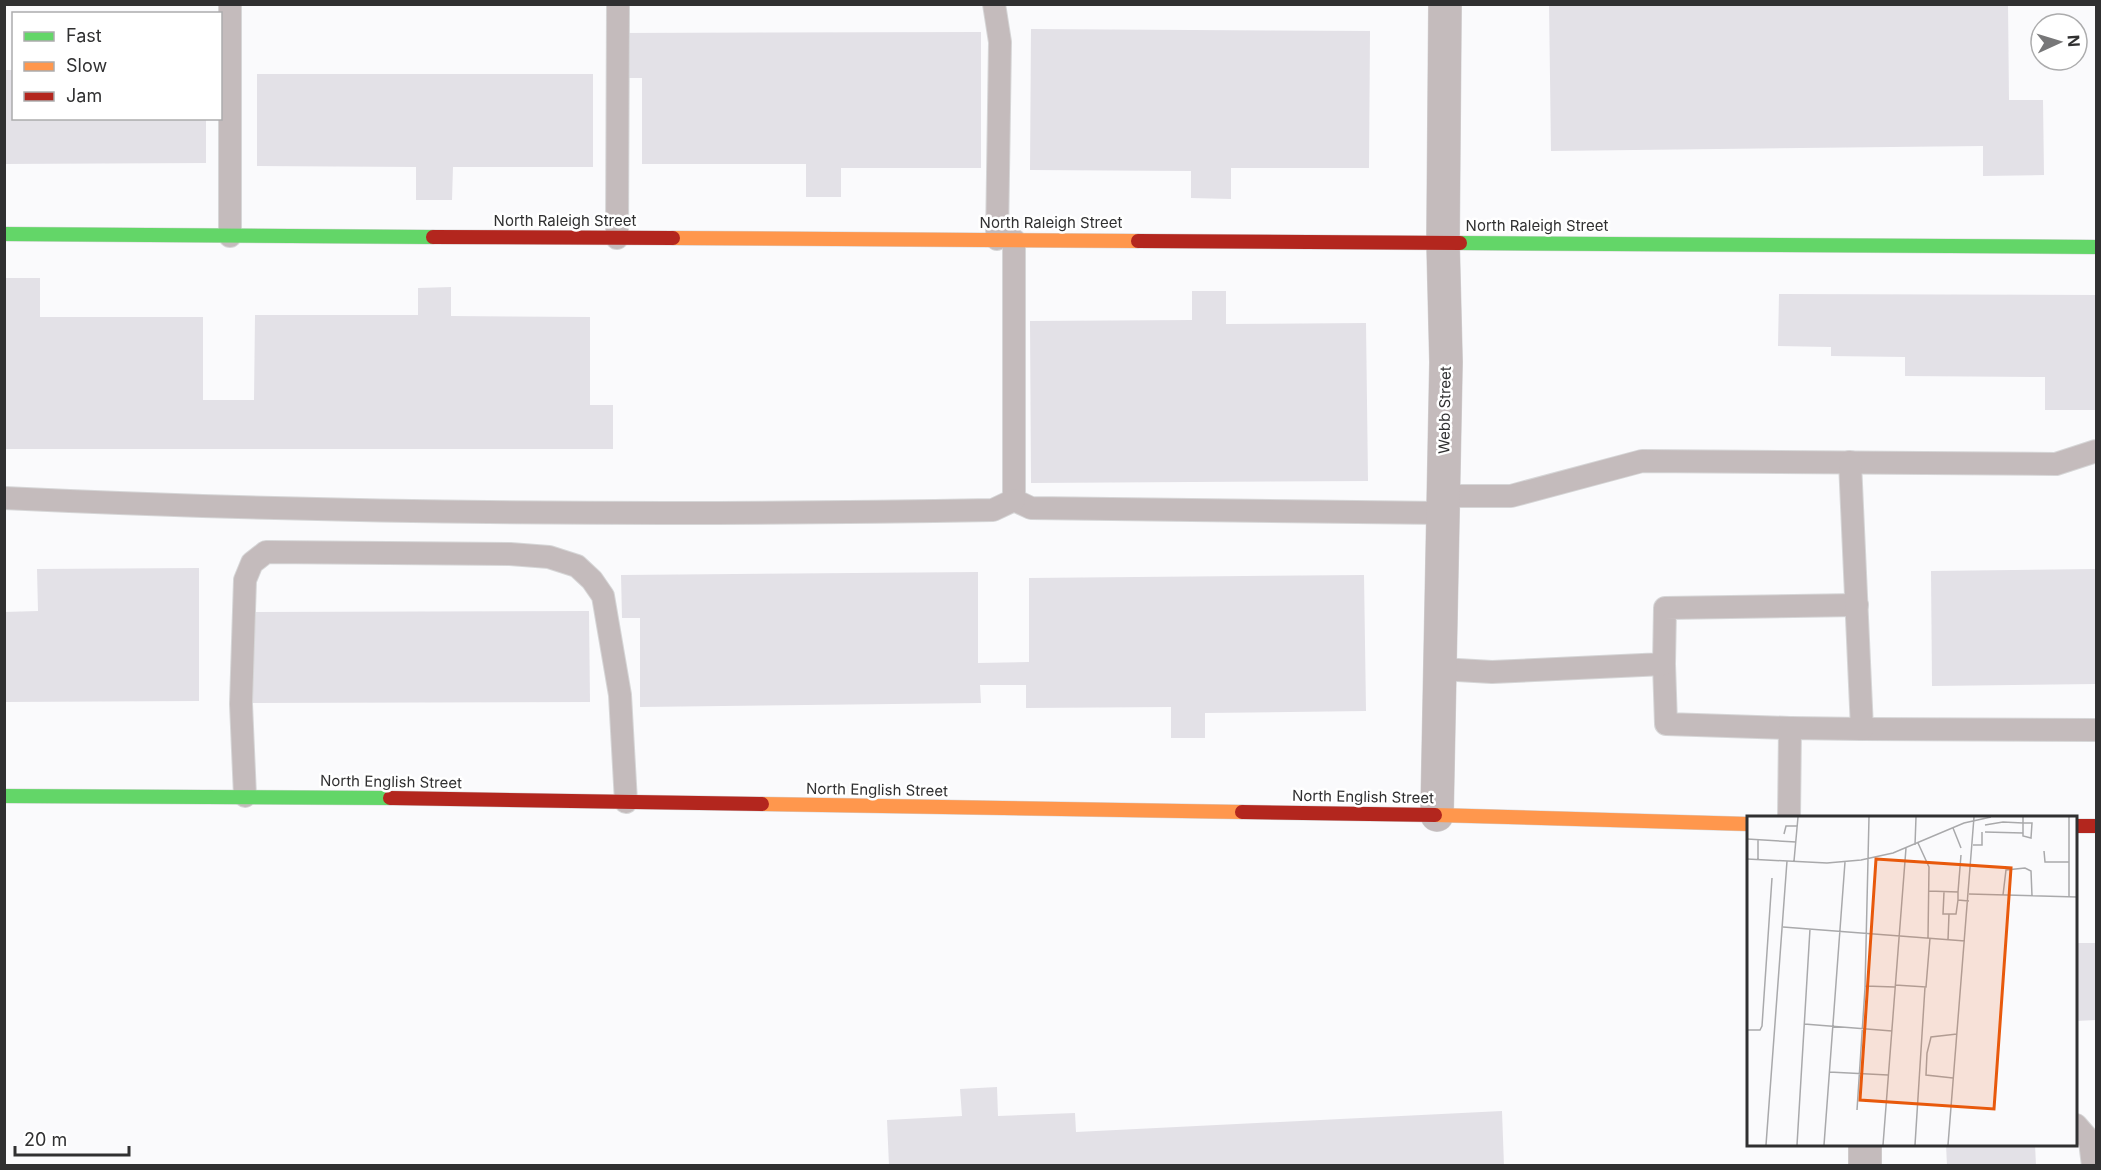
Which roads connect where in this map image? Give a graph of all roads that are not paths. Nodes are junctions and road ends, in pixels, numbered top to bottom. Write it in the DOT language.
graph roads {
  1 [pos="230,4"];
  2 [pos="618,4"];
  3 [pos="994,4"];
  4 [pos="1445,4"];
  5 [pos="4,234"];
  6 [pos="230,236"];
  7 [pos="617,237"];
  8 [pos="1006,240"];
  9 [pos="1443,242"];
  10 [pos="2097,247"];
  11 [pos="2097,451"];
  12 [pos="1850,462"];
  13 [pos="4,498"];
  14 [pos="1014,500"];
  15 [pos="1443,505"];
  16 [pos="1857,605"];
  17 [pos="1664,664"];
  18 [pos="1440,669"];
  19 [pos="1790,728"];
  20 [pos="1862,729"];
  21 [pos="2097,730"];
  22 [pos="4,796"];
  23 [pos="244,796"];
  24 [pos="626,802"];
  25 [pos="1437,815"];
  26 [pos="1789,816"];
  27 [pos="1747,824"];
  28 [pos="2077,826"];
  29 [pos="2097,826"];
  30 [pos="2077,1126"];
  31 [pos="1864,1146"];
  32 [pos="1865,1166"];
  33 [pos="2093,1166"];
  1 -- 6 [label="lane"];
  2 -- 7 [label="lane"];
  3 -- 8 [label="lane"];
  4 -- 9 [label="street, Webb Street"];
  5 -- 6 [label="street, North Raleigh Street"];
  6 -- 7 [label="street, North Raleigh Street"];
  7 -- 8 [label="street, North Raleigh Street"];
  8 -- 9 [label="street, North Raleigh Street"];
  8 -- 14 [label="lane"];
  9 -- 10 [label="street, North Raleigh Street"];
  9 -- 15 [label="street, Webb Street"];
  11 -- 12 [label="lane"];
  12 -- 15 [label="lane"];
  12 -- 16 [label="lane"];
  13 -- 14 [label="lane"];
  14 -- 15 [label="lane"];
  15 -- 18 [label="street, Webb Street"];
  16 -- 17 [label="lane"];
  16 -- 20 [label="lane"];
  17 -- 18 [label="lane"];
  17 -- 19 [label="lane"];
  18 -- 25 [label="street, Webb Street"];
  19 -- 20 [label="lane"];
  19 -- 26 [label="lane"];
  20 -- 21 [label="lane"];
  22 -- 23 [label="street, North English Street"];
  23 -- 24 [label="street, North English Street"];
  23 -- 24 [label="lane"];
  24 -- 25 [label="street, North English Street"];
  25 -- 27 [label="street, North English Street"];
  28 -- 29 [label="street"];
  30 -- 33 [label="lane"];
  31 -- 32 [label="street"];
}
